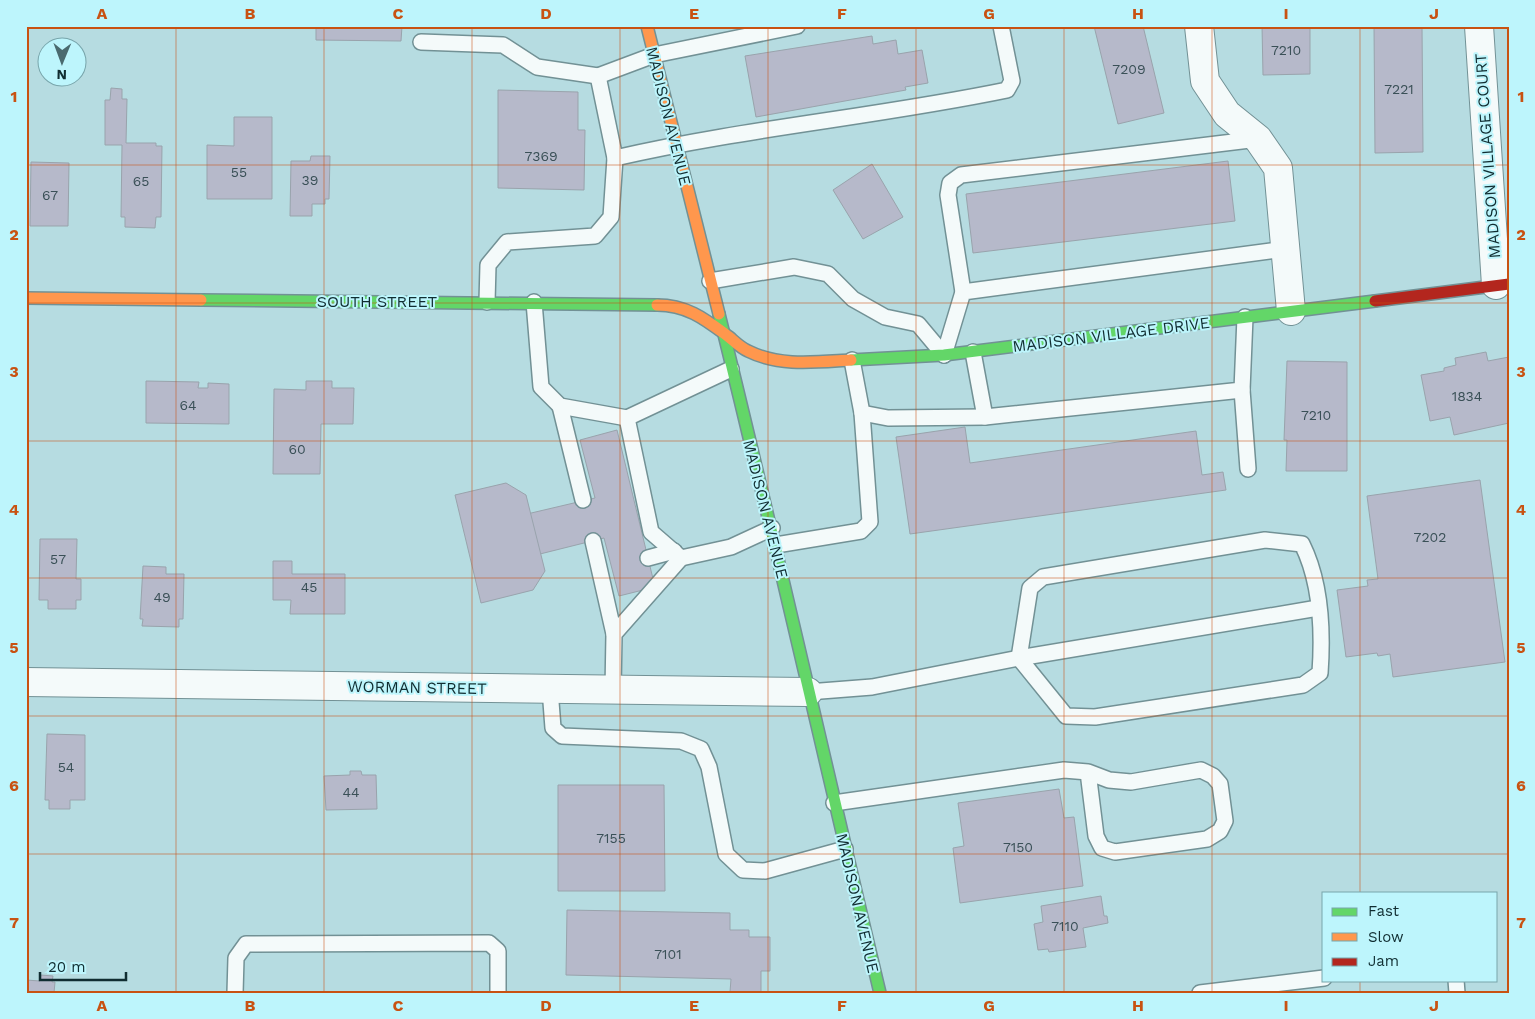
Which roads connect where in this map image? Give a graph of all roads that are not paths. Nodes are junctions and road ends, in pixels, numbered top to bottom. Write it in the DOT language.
graph roads {
  1 [pos="647,26"];
  2 [pos="797,26"];
  3 [pos="1001,26"];
  4 [pos="1199,26"];
  5 [pos="1479,26"];
  6 [pos="421,42"];
  7 [pos="654,55"];
  8 [pos="598,76"];
  9 [pos="1258,138"];
  10 [pos="676,144"];
  11 [pos="615,158"];
  12 [pos="1285,249"];
  13 [pos="710,281"];
  14 [pos="1502,285"];
  15 [pos="962,292"];
  16 [pos="26,298"];
  17 [pos="487,302"];
  18 [pos="534,302"];
  19 [pos="1291,311"];
  20 [pos="1245,317"];
  21 [pos="722,331"];
  22 [pos="972,352"];
  23 [pos="944,355"];
  24 [pos="852,360"];
  25 [pos="731,369"];
  26 [pos="1242,390"];
  27 [pos="560,406"];
  28 [pos="862,413"];
  29 [pos="985,417"];
  30 [pos="627,418"];
  31 [pos="1248,469"];
  32 [pos="586,497"];
  33 [pos="772,528"];
  34 [pos="593,541"];
  35 [pos="776,545"];
  36 [pos="677,554"];
  37 [pos="648,558"];
  38 [pos="1318,608"];
  39 [pos="614,634"];
  40 [pos="1019,658"];
  41 [pos="26,682"];
  42 [pos="550,689"];
  43 [pos="613,690"];
  44 [pos="808,692"];
  45 [pos="1088,772"];
  46 [pos="834,803"];
  47 [pos="846,849"];
  48 [pos="1322,978"];
  49 [pos="235,993"];
  50 [pos="498,993"];
  51 [pos="880,993"];
  52 [pos="1200,993"];
  1 -- 7 [label="street, MADISON AVENUE"];
  2 -- 7 [label="lane"];
  3 -- 10 [label="lane"];
  4 -- 9 [label="street"];
  5 -- 14 [label="street, MADISON VILLAGE COURT"];
  6 -- 8 [label="lane"];
  7 -- 8 [label="lane"];
  7 -- 10 [label="street, MADISON AVENUE"];
  8 -- 11 [label="lane"];
  9 -- 12 [label="street"];
  9 -- 15 [label="lane"];
  10 -- 11 [label="lane"];
  10 -- 13 [label="street, MADISON AVENUE"];
  11 -- 17 [label="lane"];
  12 -- 15 [label="lane"];
  12 -- 19 [label="street"];
  13 -- 21 [label="street, MADISON AVENUE"];
  13 -- 23 [label="lane"];
  14 -- 19 [label="street, MADISON VILLAGE DRIVE"];
  15 -- 23 [label="lane"];
  16 -- 17 [label="street, SOUTH STREET"];
  17 -- 18 [label="street, SOUTH STREET"];
  18 -- 21 [label="street, SOUTH STREET"];
  18 -- 27 [label="lane"];
  19 -- 20 [label="street, MADISON VILLAGE DRIVE"];
  20 -- 22 [label="street, MADISON VILLAGE DRIVE"];
  20 -- 26 [label="lane"];
  21 -- 24 [label="street, MADISON VILLAGE DRIVE"];
  21 -- 25 [label="street, MADISON AVENUE"];
  22 -- 23 [label="street, MADISON VILLAGE DRIVE"];
  22 -- 29 [label="lane"];
  23 -- 24 [label="street, MADISON VILLAGE DRIVE"];
  24 -- 28 [label="lane"];
  25 -- 30 [label="lane"];
  25 -- 33 [label="street, MADISON AVENUE"];
  26 -- 29 [label="lane"];
  26 -- 31 [label="lane"];
  27 -- 30 [label="lane"];
  27 -- 32 [label="lane"];
  28 -- 29 [label="lane"];
  28 -- 35 [label="lane"];
  30 -- 36 [label="lane"];
  33 -- 35 [label="street, MADISON AVENUE"];
  33 -- 36 [label="lane"];
  34 -- 39 [label="lane"];
  35 -- 44 [label="street, MADISON AVENUE"];
  36 -- 37 [label="lane"];
  36 -- 39 [label="lane"];
  38 -- 40 [label="lane"];
  38 -- 40 [label="lane"];
  38 -- 40 [label="lane"];
  39 -- 43 [label="lane"];
  40 -- 44 [label="lane"];
  41 -- 42 [label="street, WORMAN STREET"];
  42 -- 43 [label="street, WORMAN STREET"];
  42 -- 47 [label="lane"];
  43 -- 44 [label="street, WORMAN STREET"];
  44 -- 46 [label="street, MADISON AVENUE"];
  45 -- 45 [label="lane"];
  45 -- 46 [label="lane"];
  46 -- 47 [label="street, MADISON AVENUE"];
  47 -- 51 [label="street, MADISON AVENUE"];
  48 -- 52 [label="lane"];
  49 -- 50 [label="lane"];
}
